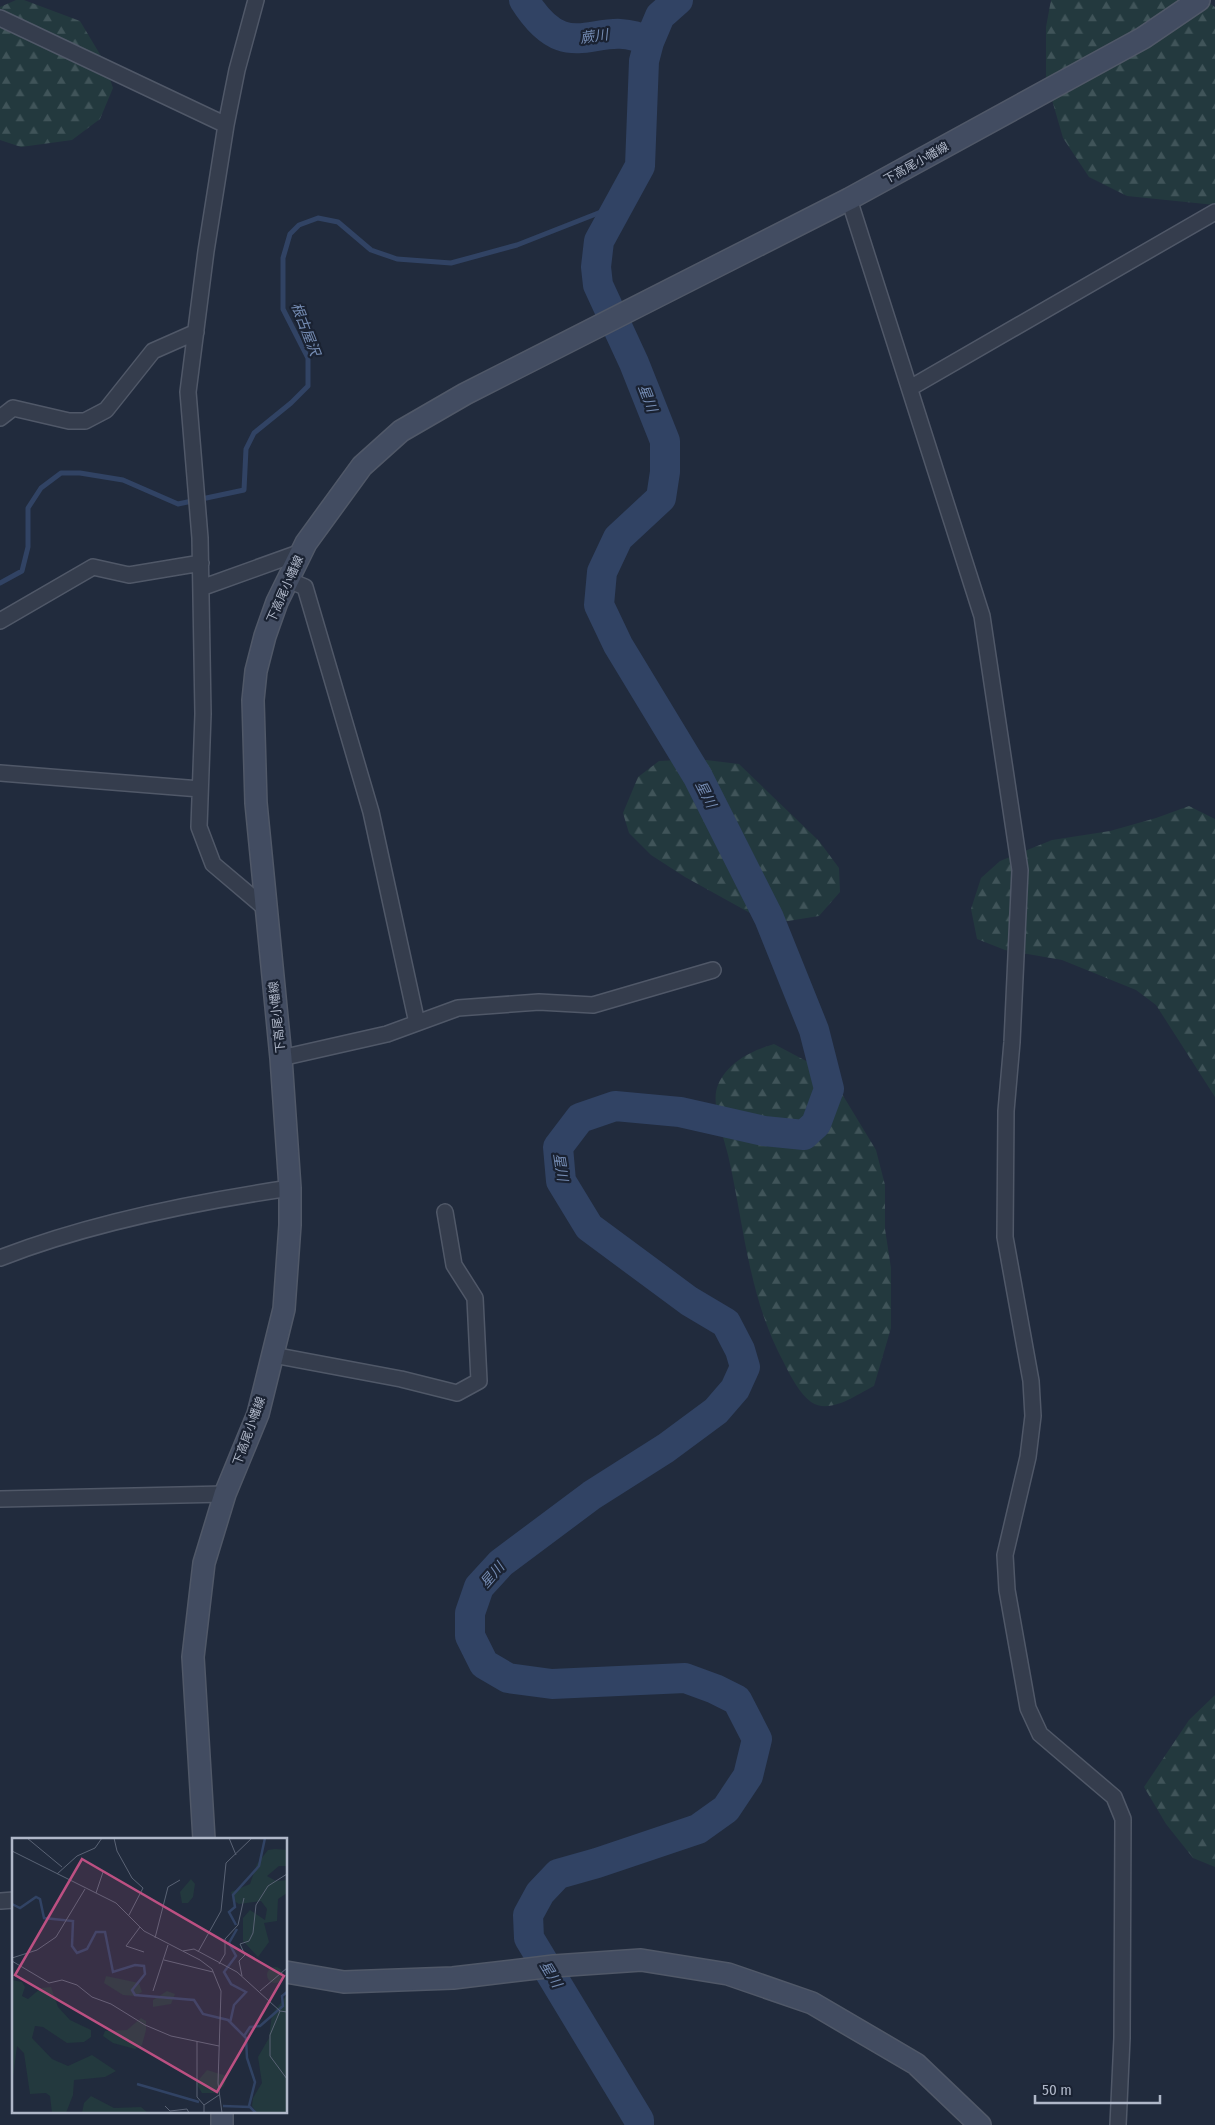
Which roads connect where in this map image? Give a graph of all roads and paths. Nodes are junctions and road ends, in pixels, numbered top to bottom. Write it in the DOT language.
graph roads {
  1 [pos="256,0"];
  2 [pos="1199,0"];
  3 [pos="0,18"];
  4 [pos="226,125"];
  5 [pos="849,199"];
  6 [pos="1215,212"];
  7 [pos="196,332"];
  8 [pos="910,388"];
  9 [pos="0,418"];
  10 [pos="301,552"];
  11 [pos="201,564"];
  12 [pos="288,580"];
  13 [pos="201,588"];
  14 [pos="0,622"];
  15 [pos="0,773"];
  16 [pos="200,788"];
  17 [pos="265,908"];
  18 [pos="713,970"];
  19 [pos="418,1023"];
  20 [pos="281,1058"];
  21 [pos="290,1188"];
  22 [pos="445,1212"];
  23 [pos="0,1258"];
  24 [pos="273,1355"];
  25 [pos="225,1494"];
  26 [pos="0,1499"];
  27 [pos="204,1838"];
  28 [pos="288,1972"];
  29 [pos="222,2112"];
  30 [pos="222,2125"];
  31 [pos="980,2125"];
  32 [pos="1118,2125"];
  1 -- 4 [label="street"];
  2 -- 5 [label="main road, 下高尾小幡線"];
  3 -- 4 [label="street"];
  4 -- 7 [label="street"];
  5 -- 8 [label="street"];
  5 -- 10 [label="main road, 下高尾小幡線"];
  6 -- 8 [label="street"];
  7 -- 9 [label="street"];
  7 -- 11 [label="street"];
  8 -- 32 [label="street"];
  10 -- 12 [label="main road, 下高尾小幡線"];
  10 -- 13 [label="street"];
  11 -- 13 [label="street"];
  11 -- 14 [label="street"];
  12 -- 17 [label="main road, 下高尾小幡線"];
  12 -- 19 [label="street"];
  13 -- 16 [label="street"];
  15 -- 16 [label="street"];
  16 -- 17 [label="street"];
  17 -- 20 [label="main road, 下高尾小幡線"];
  18 -- 19 [label="street"];
  19 -- 20 [label="street"];
  20 -- 21 [label="main road, 下高尾小幡線"];
  21 -- 23 [label="street"];
  21 -- 24 [label="main road, 下高尾小幡線"];
  22 -- 24 [label="street"];
  24 -- 25 [label="main road, 下高尾小幡線"];
  25 -- 26 [label="street"];
  25 -- 27 [label="main road, 下高尾小幡線"];
  28 -- 31 [label="main road"];
  29 -- 30 [label="main road"];
}
